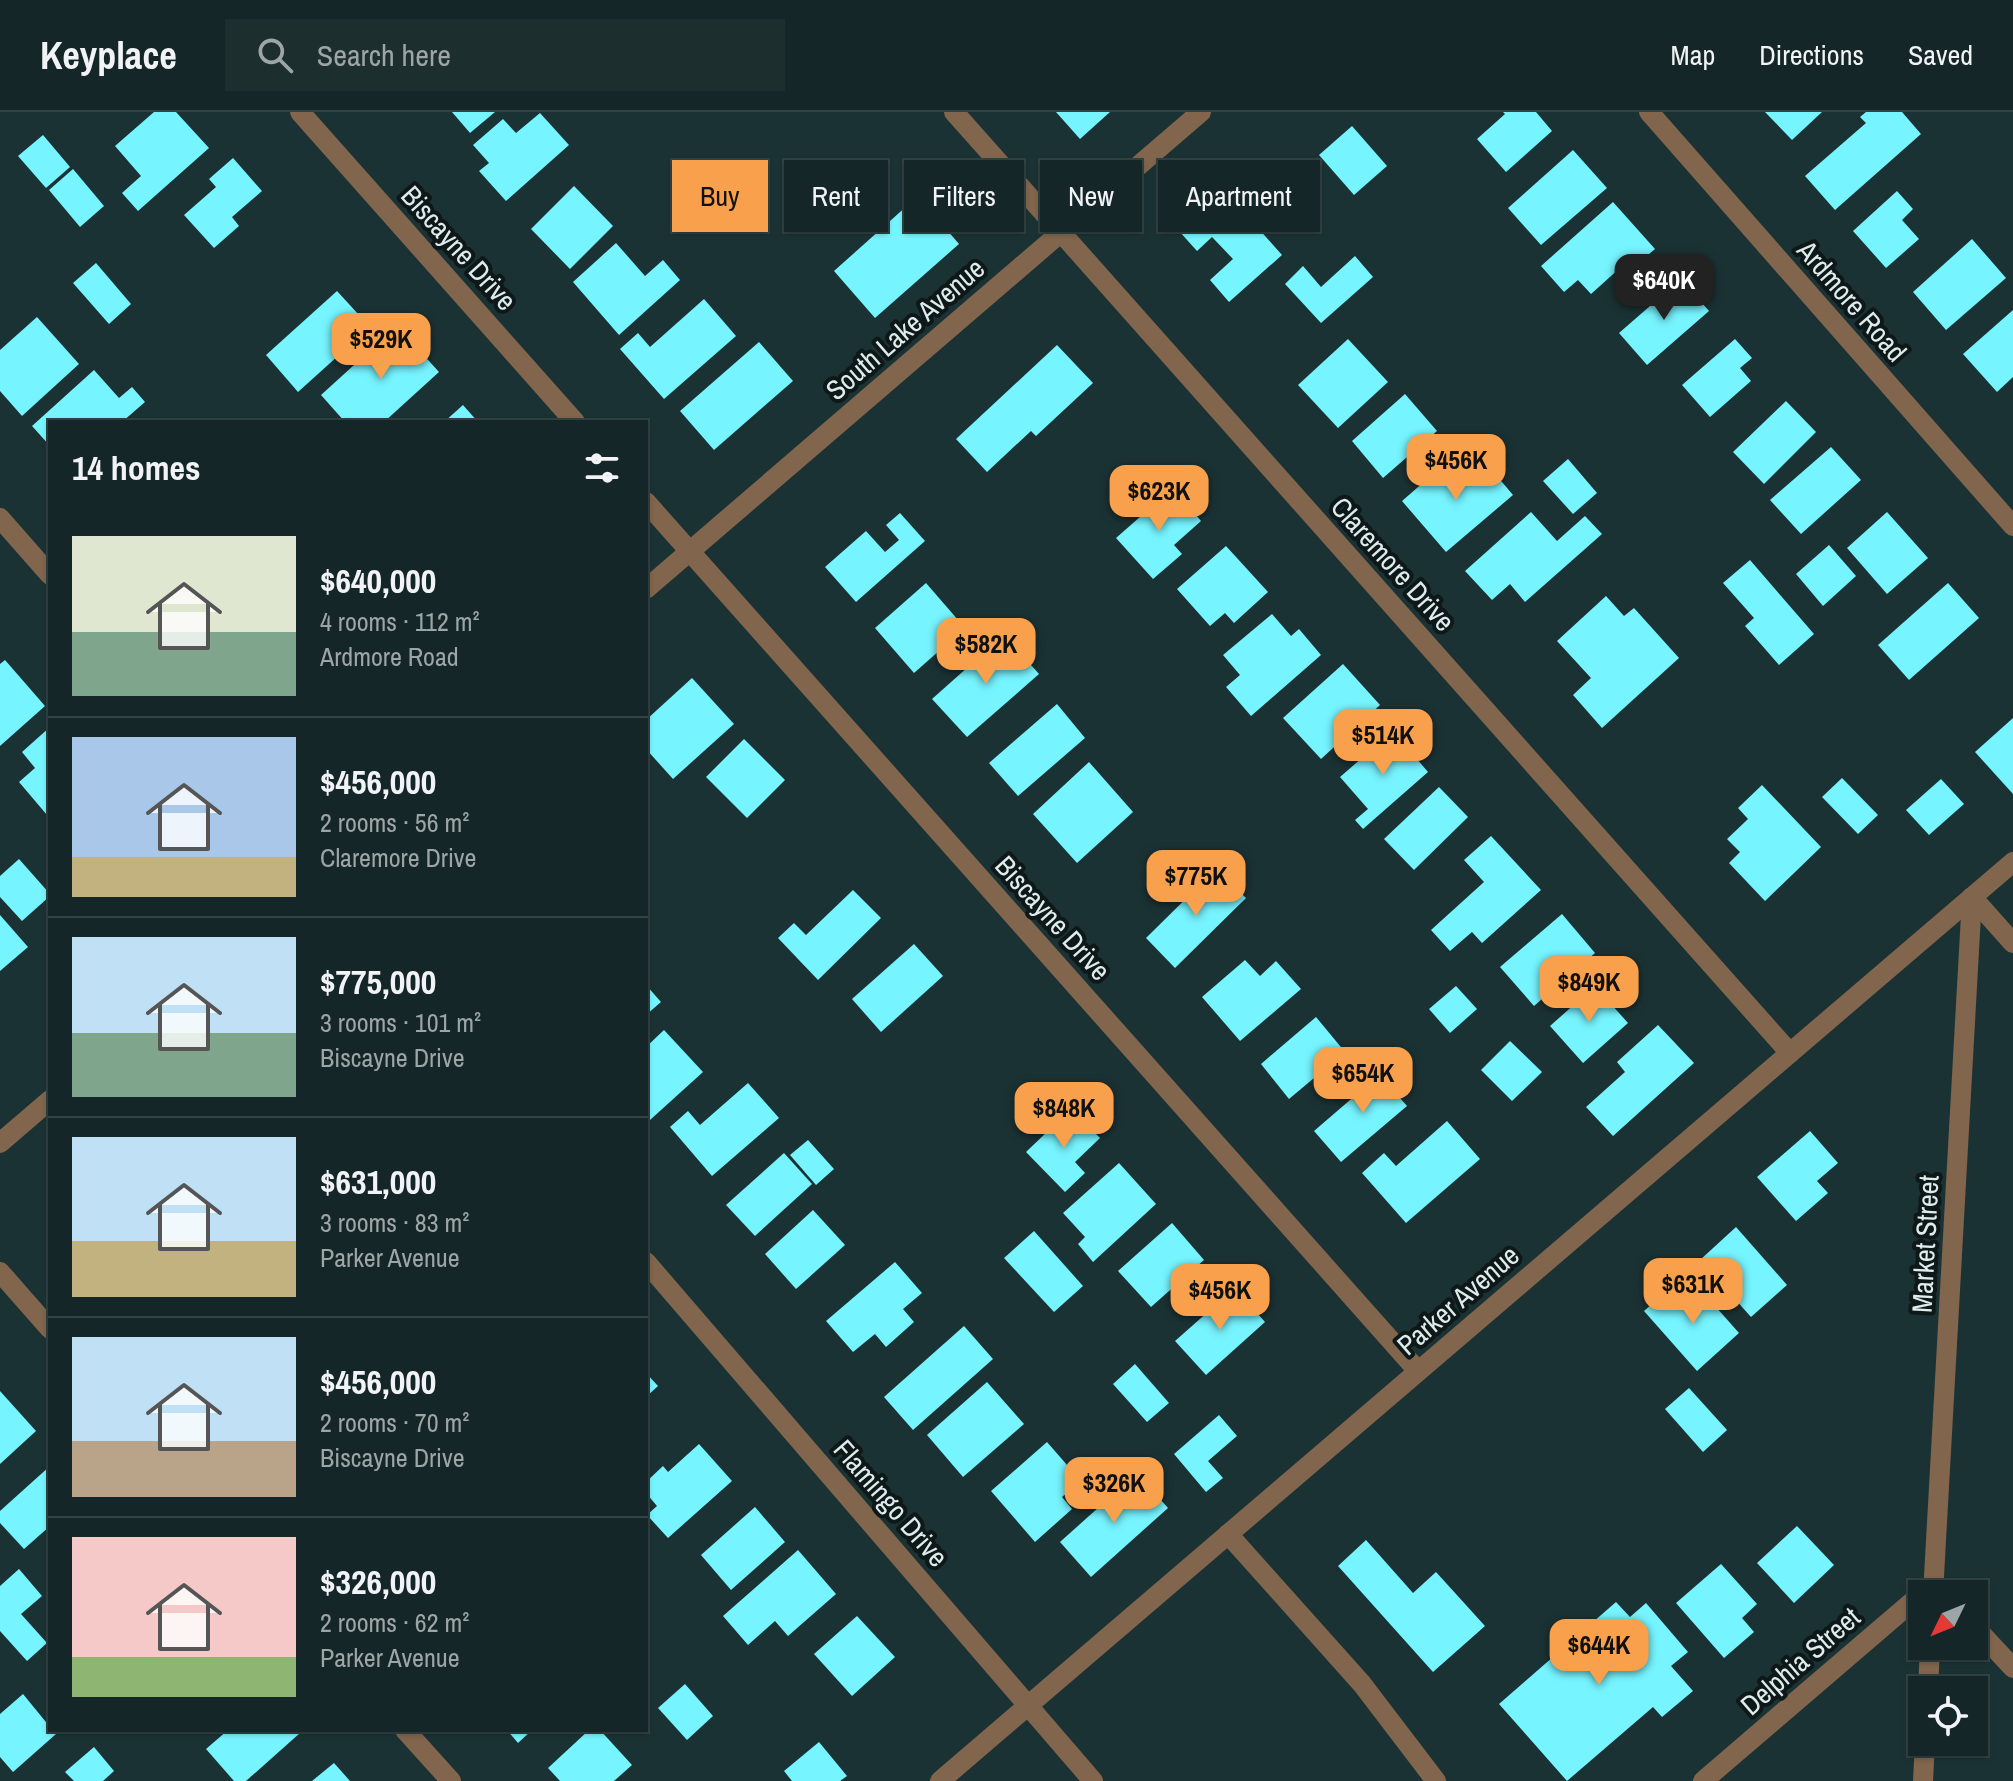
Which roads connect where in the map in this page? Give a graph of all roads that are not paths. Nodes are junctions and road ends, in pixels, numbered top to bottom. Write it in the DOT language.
graph roads {
  1 [pos="300,112"];
  2 [pos="954,112"];
  3 [pos="1201,112"];
  4 [pos="1649,112"];
  5 [pos="1142,163"];
  6 [pos="1040,208"];
  7 [pos="1061,232"];
  8 [pos="573,420"];
  9 [pos="648,504"];
  10 [pos="0,518"];
  11 [pos="2013,526"];
  12 [pos="690,551"];
  13 [pos="48,573"];
  14 [pos="648,587"];
  15 [pos="2013,862"];
  16 [pos="1972,897"];
  17 [pos="2013,943"];
  18 [pos="1790,1053"];
  19 [pos="48,1102"];
  20 [pos="0,1143"];
  21 [pos="648,1264"];
  22 [pos="0,1272"];
  23 [pos="48,1327"];
  24 [pos="1418,1371"];
  25 [pos="1228,1534"];
  26 [pos="1938,1580"];
  27 [pos="1908,1614"];
  28 [pos="1988,1641"];
  29 [pos="2013,1668"];
  30 [pos="1028,1705"];
  31 [pos="407,1732"];
  32 [pos="1924,1756"];
  33 [pos="451,1781"];
  34 [pos="940,1781"];
  35 [pos="1093,1781"];
  36 [pos="1436,1781"];
  37 [pos="1703,1781"];
  38 [pos="1923,1781"];
  1 -- 8 [label="street, Biscayne Drive"];
  2 -- 6 [label="street, Claremore Drive"];
  3 -- 5 [label="street, South Lake Avenue"];
  4 -- 11 [label="street, Ardmore Road"];
  7 -- 12 [label="street, South Lake Avenue"];
  7 -- 18 [label="street, Claremore Drive"];
  9 -- 12 [label="street, Biscayne Drive"];
  10 -- 13 [label="street"];
  12 -- 14 [label="street, South Lake Avenue"];
  12 -- 24 [label="street, Biscayne Drive"];
  15 -- 16 [label="street, Parker Avenue"];
  16 -- 17 [label="street"];
  16 -- 18 [label="street, Parker Avenue"];
  16 -- 26 [label="street, Market Street"];
  18 -- 24 [label="street, Parker Avenue"];
  19 -- 20 [label="street"];
  21 -- 30 [label="street, Flamingo Drive"];
  22 -- 23 [label="street"];
  24 -- 25 [label="street, Parker Avenue"];
  25 -- 30 [label="street, Parker Avenue"];
  25 -- 36 [label="street"];
  27 -- 37 [label="street, Delphia Street"];
  28 -- 29 [label="street"];
  30 -- 34 [label="street, Parker Avenue"];
  30 -- 35 [label="street, Flamingo Drive"];
  31 -- 33 [label="street"];
  32 -- 38 [label="street"];
}
